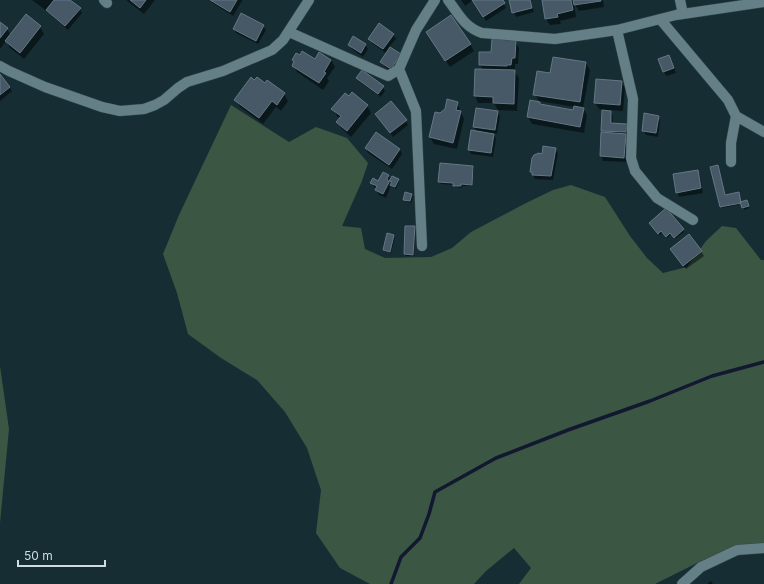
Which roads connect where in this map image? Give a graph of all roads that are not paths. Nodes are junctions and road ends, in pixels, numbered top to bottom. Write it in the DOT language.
graph roads {
  1 [pos="309,0"];
  2 [pos="434,0"];
  3 [pos="448,0"];
  4 [pos="680,0"];
  5 [pos="764,2"];
  6 [pos="683,14"];
  7 [pos="660,19"];
  8 [pos="617,30"];
  9 [pos="289,32"];
  10 [pos="0,66"];
  11 [pos="399,69"];
  12 [pos="736,116"];
  13 [pos="764,132"];
  14 [pos="731,162"];
  15 [pos="693,220"];
  16 [pos="422,246"];
  17 [pos="764,548"];
  18 [pos="682,584"];
  1 -- 9 [label="street"];
  2 -- 11 [label="street"];
  3 -- 8 [label="street"];
  4 -- 6 [label="street"];
  5 -- 6 [label="street"];
  6 -- 7 [label="street"];
  7 -- 8 [label="street"];
  7 -- 12 [label="street"];
  8 -- 15 [label="street"];
  9 -- 10 [label="street"];
  9 -- 11 [label="street"];
  11 -- 16 [label="street"];
  12 -- 13 [label="street"];
  12 -- 14 [label="street"];
  17 -- 18 [label="street"];
}
